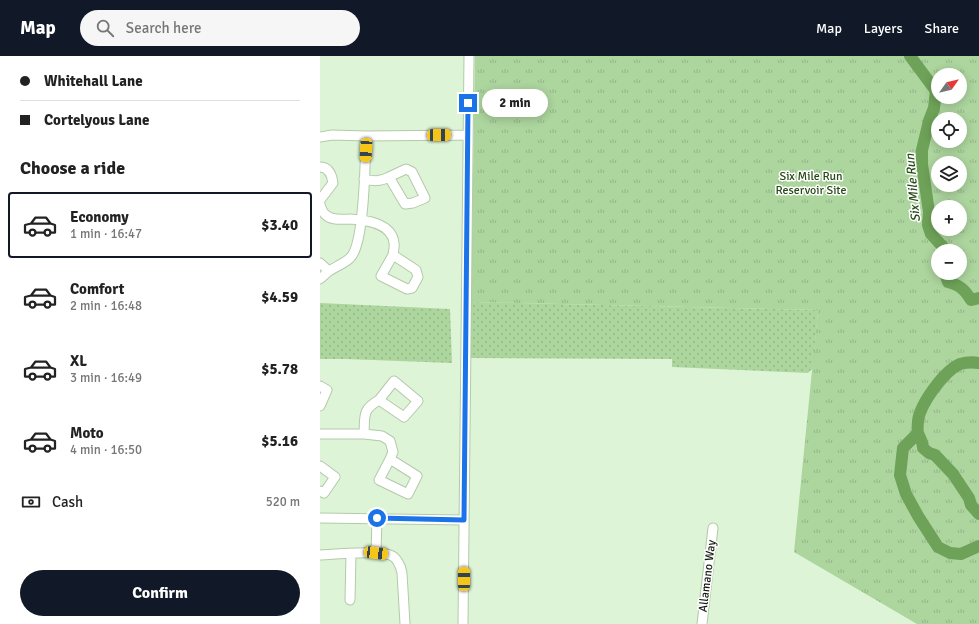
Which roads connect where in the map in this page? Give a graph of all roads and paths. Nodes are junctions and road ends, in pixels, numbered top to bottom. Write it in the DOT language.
graph roads {
  1 [pos="469,56"];
  2 [pos="468,135"];
  3 [pos="366,136"];
  4 [pos="320,137"];
  5 [pos="320,167"];
  6 [pos="389,177"];
  7 [pos="364,180"];
  8 [pos="320,200"];
  9 [pos="320,204"];
  10 [pos="362,220"];
  11 [pos="393,256"];
  12 [pos="320,263"];
  13 [pos="329,271"];
  14 [pos="320,279"];
  15 [pos="320,386"];
  16 [pos="379,400"];
  17 [pos="320,406"];
  18 [pos="320,434"];
  19 [pos="364,434"];
  20 [pos="390,459"];
  21 [pos="320,466"];
  22 [pos="320,491"];
  23 [pos="320,518"];
  24 [pos="377,518"];
  25 [pos="464,520"];
  26 [pos="713,528"];
  27 [pos="376,553"];
  28 [pos="351,554"];
  29 [pos="320,555"];
  30 [pos="350,600"];
  31 [pos="405,624"];
  32 [pos="463,624"];
  33 [pos="702,624"];
  1 -- 2 [label="street"];
  2 -- 3 [label="street"];
  2 -- 25 [label="street"];
  3 -- 4 [label="street"];
  3 -- 7 [label="street"];
  5 -- 8 [label="street"];
  6 -- 7 [label="street"];
  7 -- 10 [label="street"];
  9 -- 10 [label="street"];
  10 -- 11 [label="street"];
  10 -- 13 [label="street"];
  12 -- 13 [label="street"];
  13 -- 14 [label="street"];
  15 -- 17 [label="street"];
  16 -- 19 [label="street"];
  18 -- 19 [label="street"];
  19 -- 20 [label="street"];
  21 -- 22 [label="street"];
  23 -- 24 [label="street"];
  24 -- 25 [label="street"];
  24 -- 27 [label="street"];
  25 -- 32 [label="street"];
  26 -- 33 [label="street, Allamano Way"];
  27 -- 28 [label="street"];
  27 -- 31 [label="street"];
  28 -- 29 [label="street"];
  28 -- 30 [label="street"];
}
